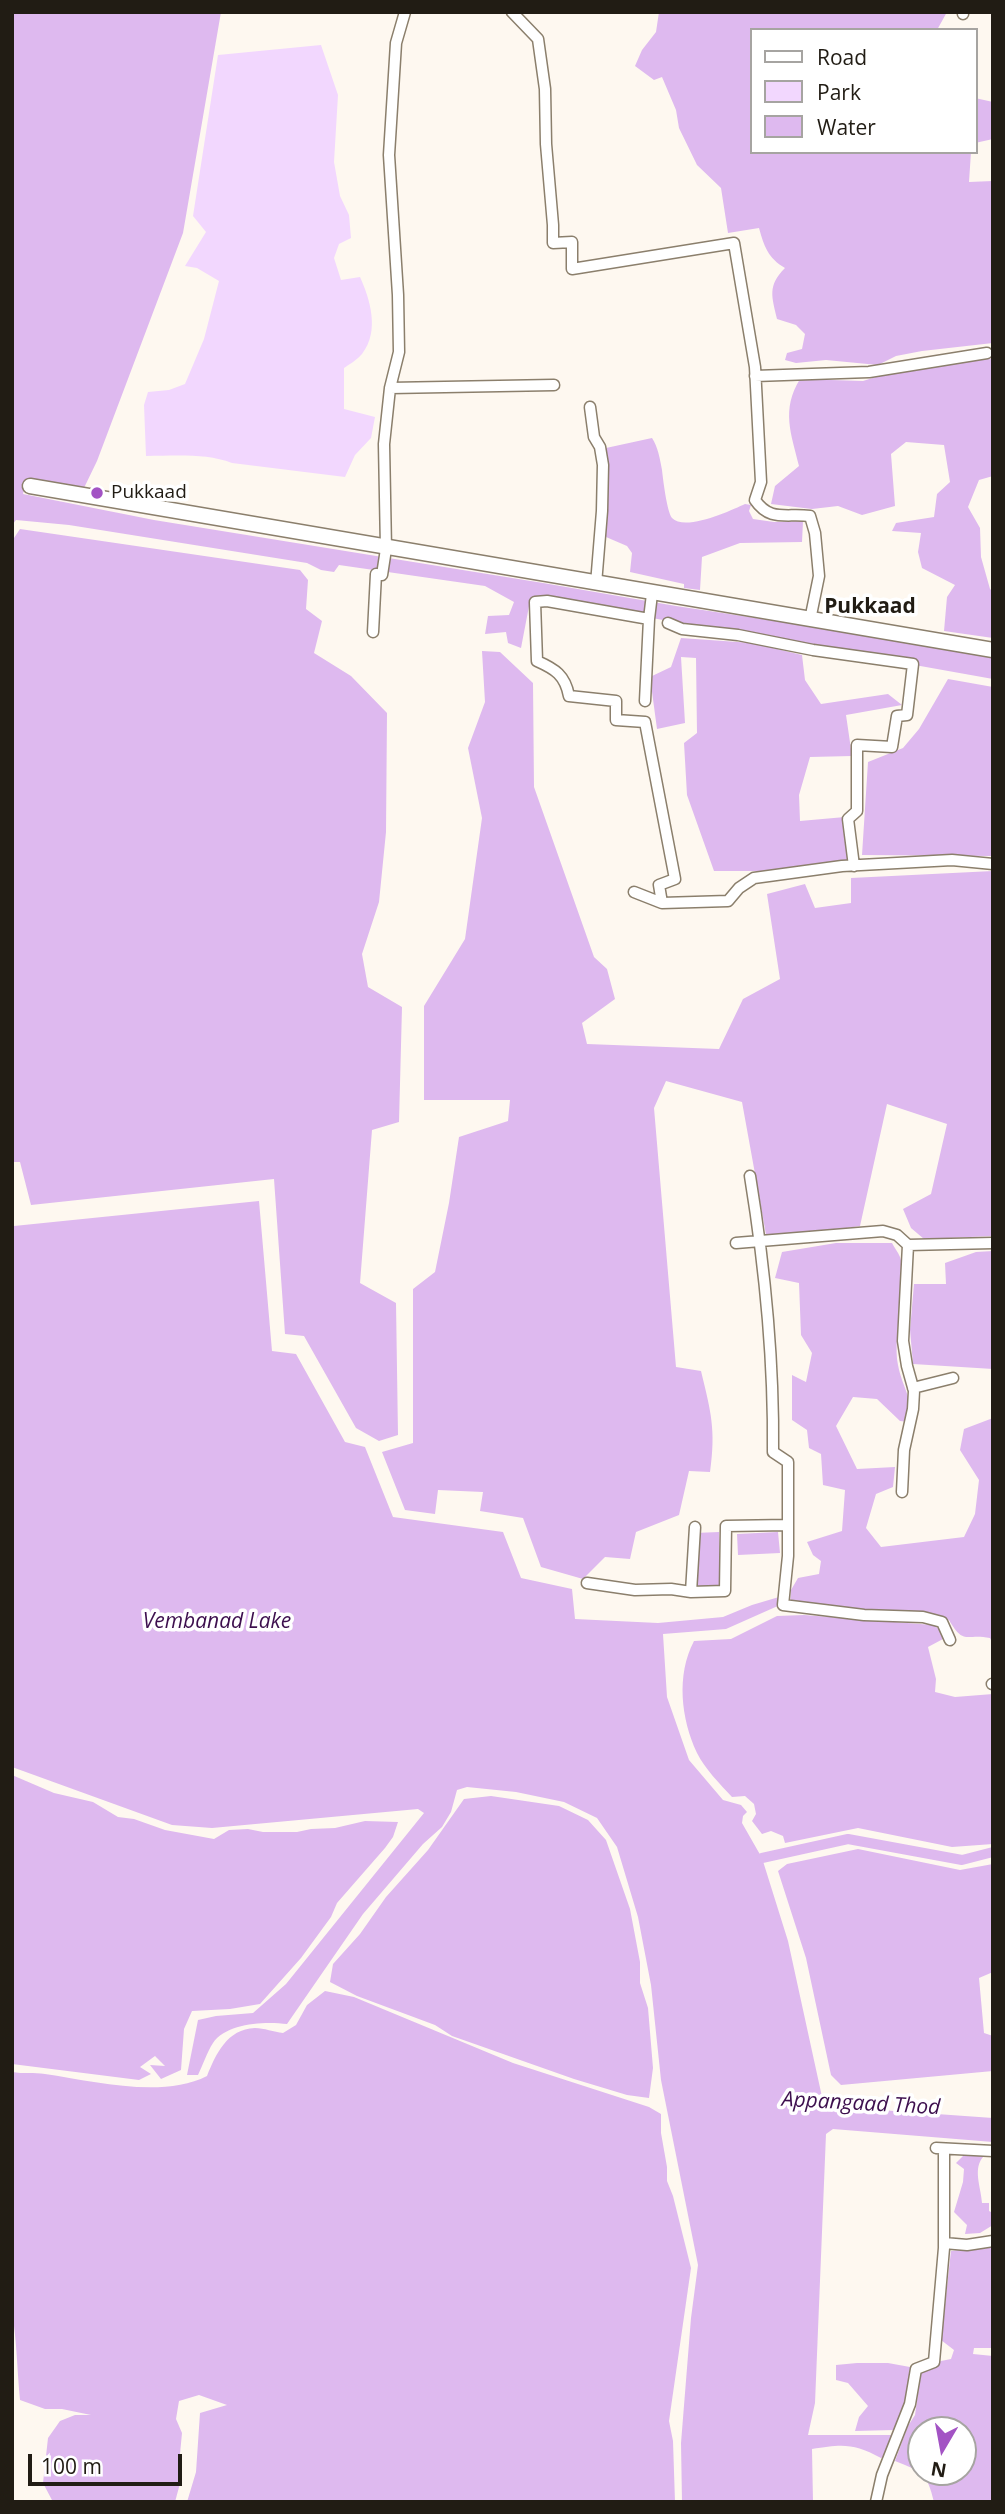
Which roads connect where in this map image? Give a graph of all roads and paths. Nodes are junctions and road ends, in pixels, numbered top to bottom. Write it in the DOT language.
graph roads {
  1 [pos="405,12"];
  2 [pos="512,12"];
  3 [pos="987,354"];
  4 [pos="755,376"];
  5 [pos="554,385"];
  6 [pos="390,388"];
  7 [pos="590,407"];
  8 [pos="30,486"];
  9 [pos="386,549"];
  10 [pos="596,584"];
  11 [pos="652,594"];
  12 [pos="649,619"];
  13 [pos="810,620"];
  14 [pos="668,623"];
  15 [pos="373,632"];
  16 [pos="993,650"];
  17 [pos="645,701"];
  18 [pos="993,864"];
  19 [pos="854,866"];
  20 [pos="634,892"];
  21 [pos="662,903"];
  22 [pos="750,1176"];
  23 [pos="761,1241"];
  24 [pos="736,1243"];
  25 [pos="993,1243"];
  26 [pos="908,1245"];
  27 [pos="953,1378"];
  28 [pos="914,1388"];
  29 [pos="902,1492"];
  30 [pos="788,1525"];
  31 [pos="695,1527"];
  32 [pos="587,1583"];
  33 [pos="691,1592"];
  34 [pos="950,1640"];
  35 [pos="993,2151"];
  36 [pos="993,2241"];
  37 [pos="944,2243"];
  38 [pos="876,2502"];
  1 -- 6 [label="street"];
  2 -- 4 [label="street"];
  3 -- 4 [label="street"];
  4 -- 13 [label="street"];
  5 -- 6 [label="street"];
  6 -- 9 [label="street"];
  7 -- 10 [label="street"];
  8 -- 9 [label="street"];
  9 -- 10 [label="street"];
  9 -- 15 [label="street"];
  10 -- 11 [label="street"];
  11 -- 12 [label="street"];
  11 -- 13 [label="street"];
  12 -- 17 [label="street"];
  12 -- 21 [label="street"];
  13 -- 16 [label="street"];
  14 -- 19 [label="street"];
  18 -- 19 [label="street"];
  19 -- 21 [label="street"];
  20 -- 21 [label="street"];
  22 -- 23 [label="street"];
  23 -- 24 [label="street"];
  23 -- 26 [label="street"];
  23 -- 30 [label="street"];
  25 -- 26 [label="street"];
  26 -- 28 [label="street"];
  27 -- 28 [label="street"];
  28 -- 29 [label="street"];
  30 -- 33 [label="street"];
  30 -- 34 [label="street"];
  31 -- 33 [label="street"];
  32 -- 33 [label="street"];
  35 -- 37 [label="street"];
  36 -- 37 [label="street"];
  37 -- 38 [label="street"];
}
